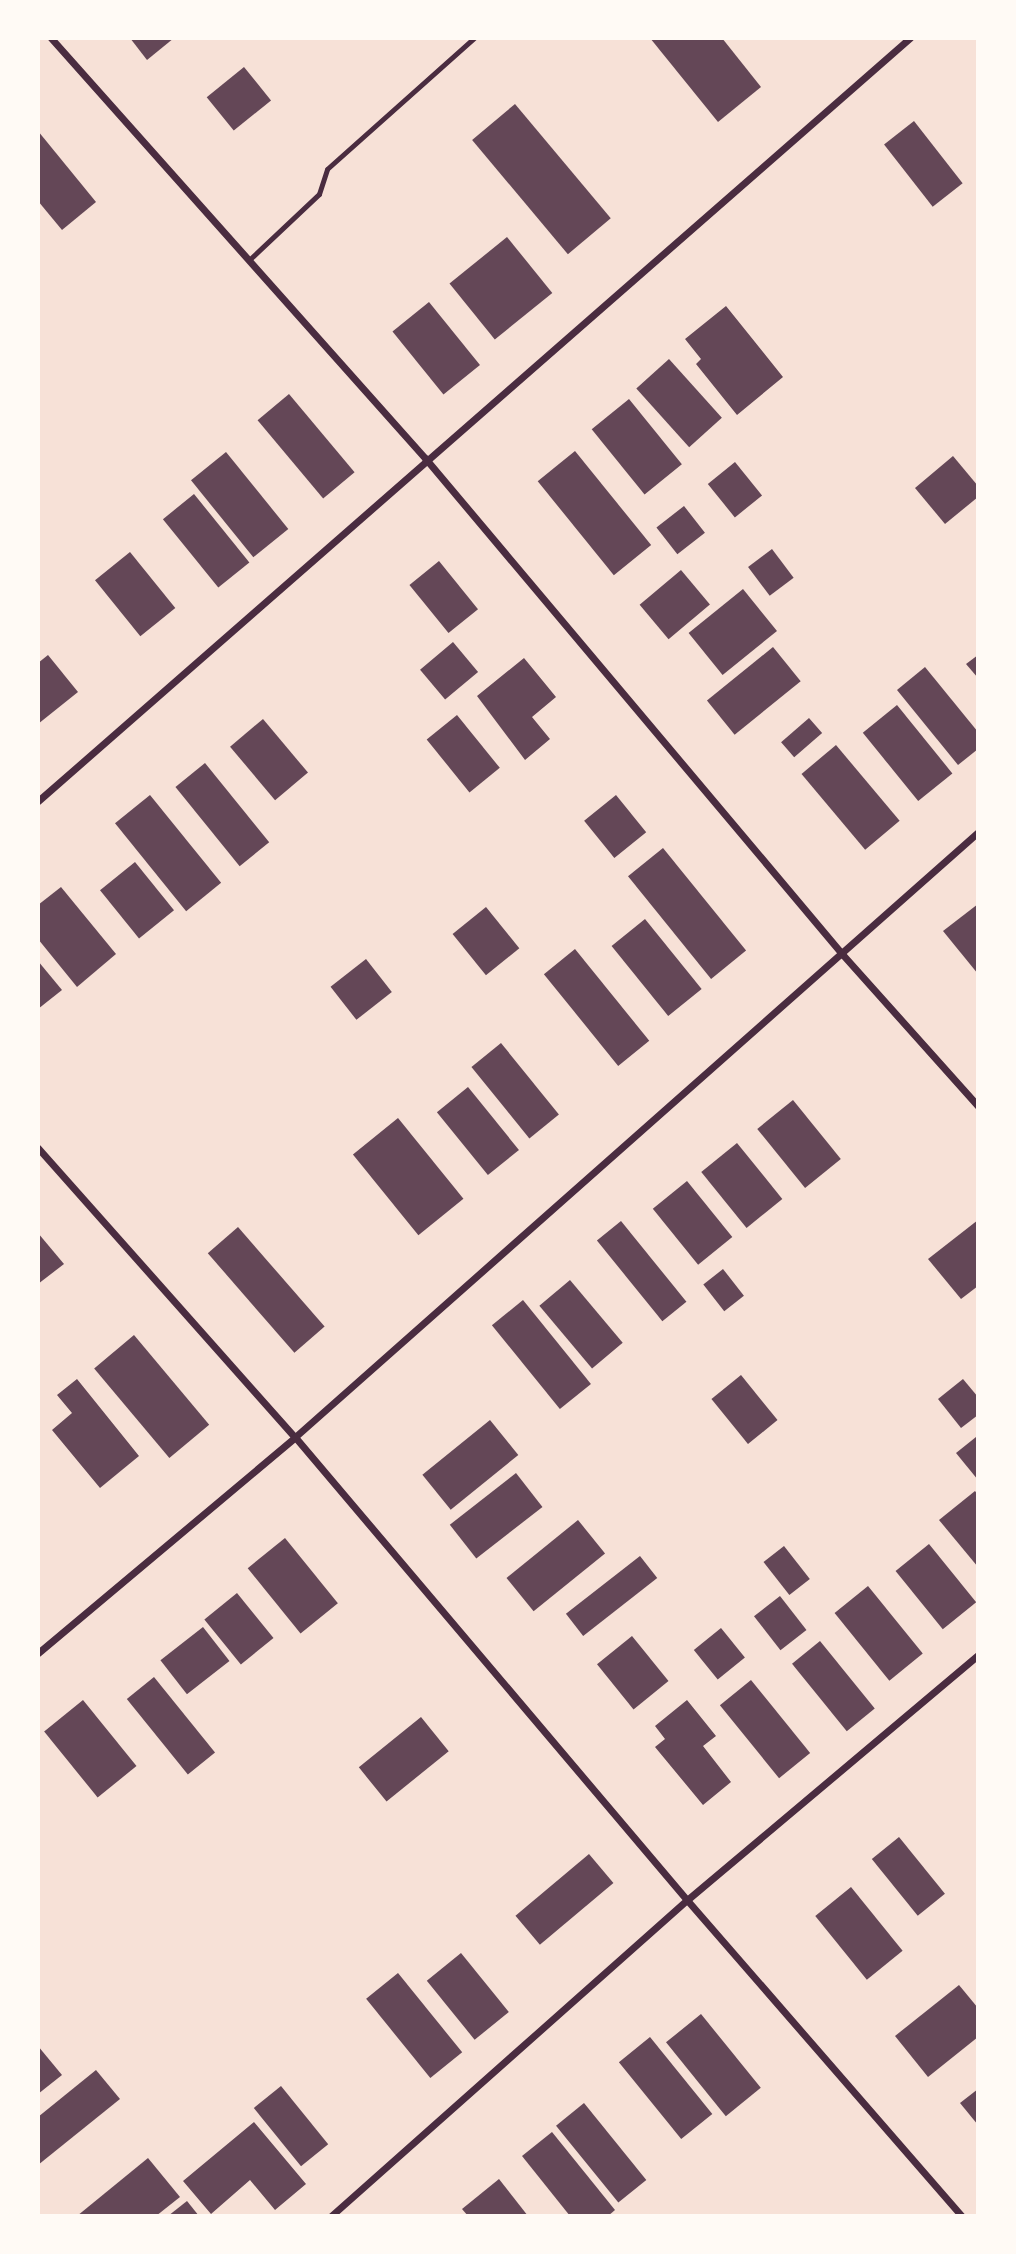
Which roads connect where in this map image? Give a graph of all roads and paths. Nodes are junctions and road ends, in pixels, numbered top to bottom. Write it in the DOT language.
graph roads {
  1 [pos="51,38"];
  2 [pos="474,38"];
  3 [pos="910,38"];
  4 [pos="249,260"];
  5 [pos="425,458"];
  6 [pos="38,801"];
  7 [pos="978,832"];
  8 [pos="843,955"];
  9 [pos="978,1107"];
  10 [pos="38,1148"];
  11 [pos="295,1437"];
  12 [pos="38,1653"];
  13 [pos="978,1655"];
  14 [pos="687,1900"];
  15 [pos="331,2216"];
  16 [pos="962,2216"];
  1 -- 4 [label="street"];
  2 -- 4 [label="lane"];
  3 -- 5 [label="street"];
  4 -- 5 [label="street"];
  5 -- 6 [label="street"];
  5 -- 8 [label="street"];
  7 -- 8 [label="street"];
  8 -- 9 [label="street"];
  8 -- 11 [label="street"];
  10 -- 11 [label="street"];
  11 -- 12 [label="street"];
  11 -- 14 [label="street"];
  13 -- 14 [label="street"];
  14 -- 15 [label="street"];
  14 -- 16 [label="street"];
}
